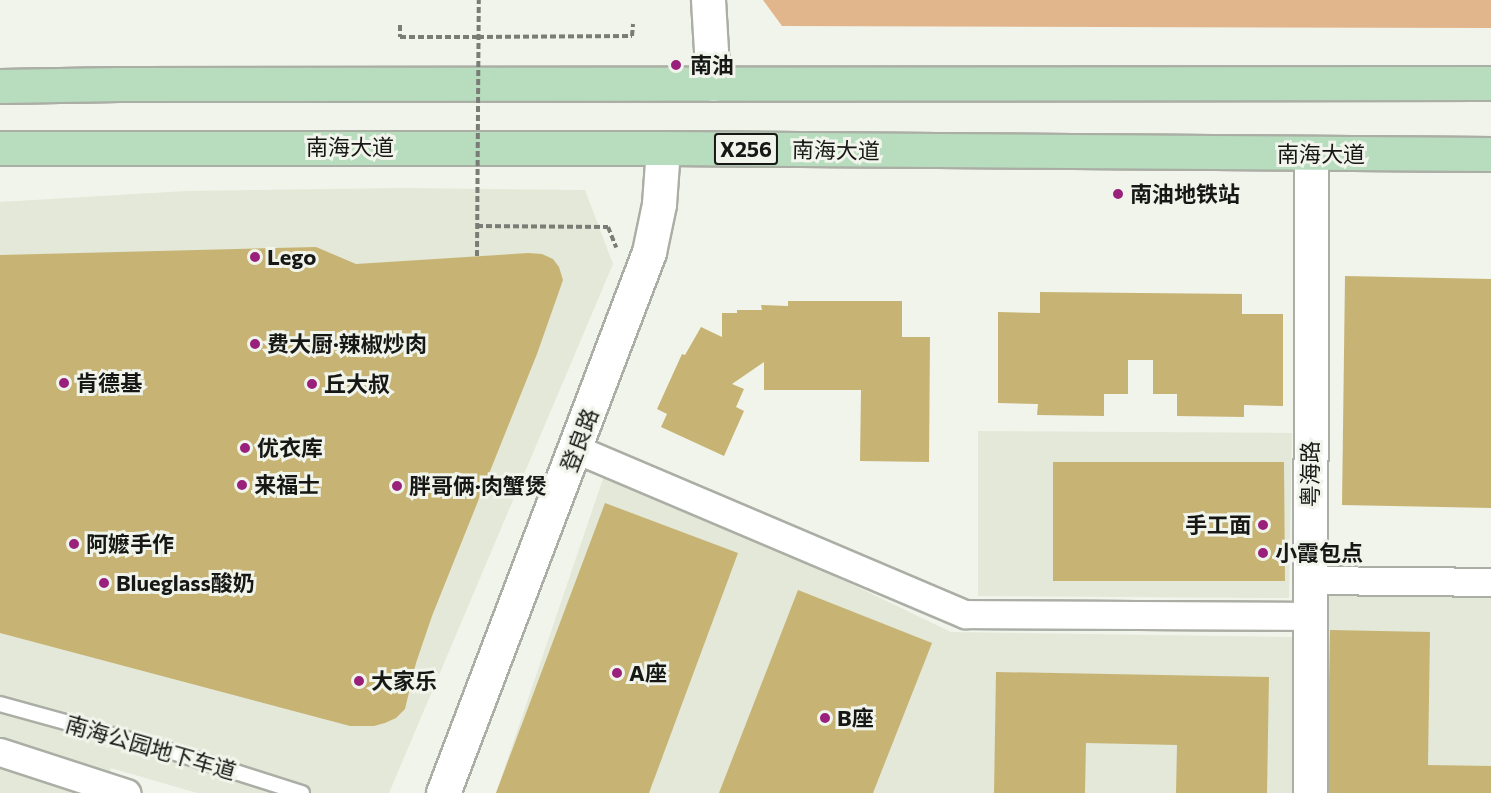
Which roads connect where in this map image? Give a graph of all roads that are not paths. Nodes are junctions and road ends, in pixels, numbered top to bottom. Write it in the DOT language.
graph roads {
  1 [pos="708,0"];
  2 [pos="1491,83"];
  3 [pos="713,84"];
  4 [pos="0,87"];
  5 [pos="0,148"];
  6 [pos="663,148"];
  7 [pos="1311,154"];
  8 [pos="1491,154"];
  9 [pos="576,449"];
  10 [pos="1310,580"];
  11 [pos="1491,582"];
  12 [pos="1310,616"];
  13 [pos="0,704"];
  14 [pos="0,752"];
  15 [pos="125,793"];
  16 [pos="302,793"];
  17 [pos="443,793"];
  18 [pos="1310,793"];
  1 -- 3 [label="street"];
  2 -- 3 [label="main road"];
  3 -- 4 [label="main road"];
  5 -- 6 [label="main road, 南海大道 / X256"];
  6 -- 7 [label="main road, 南海大道 / X256"];
  6 -- 9 [label="street, 登良路"];
  7 -- 8 [label="main road, 南海大道 / X256"];
  7 -- 10 [label="street, 粤海路"];
  9 -- 12 [label="street"];
  9 -- 17 [label="street, 登良路"];
  10 -- 11 [label="street"];
  10 -- 12 [label="street, 粤海路"];
  12 -- 18 [label="street, 粤海路"];
  13 -- 16 [label="lane, 南海公园地下车道"];
  14 -- 15 [label="street"];
}
